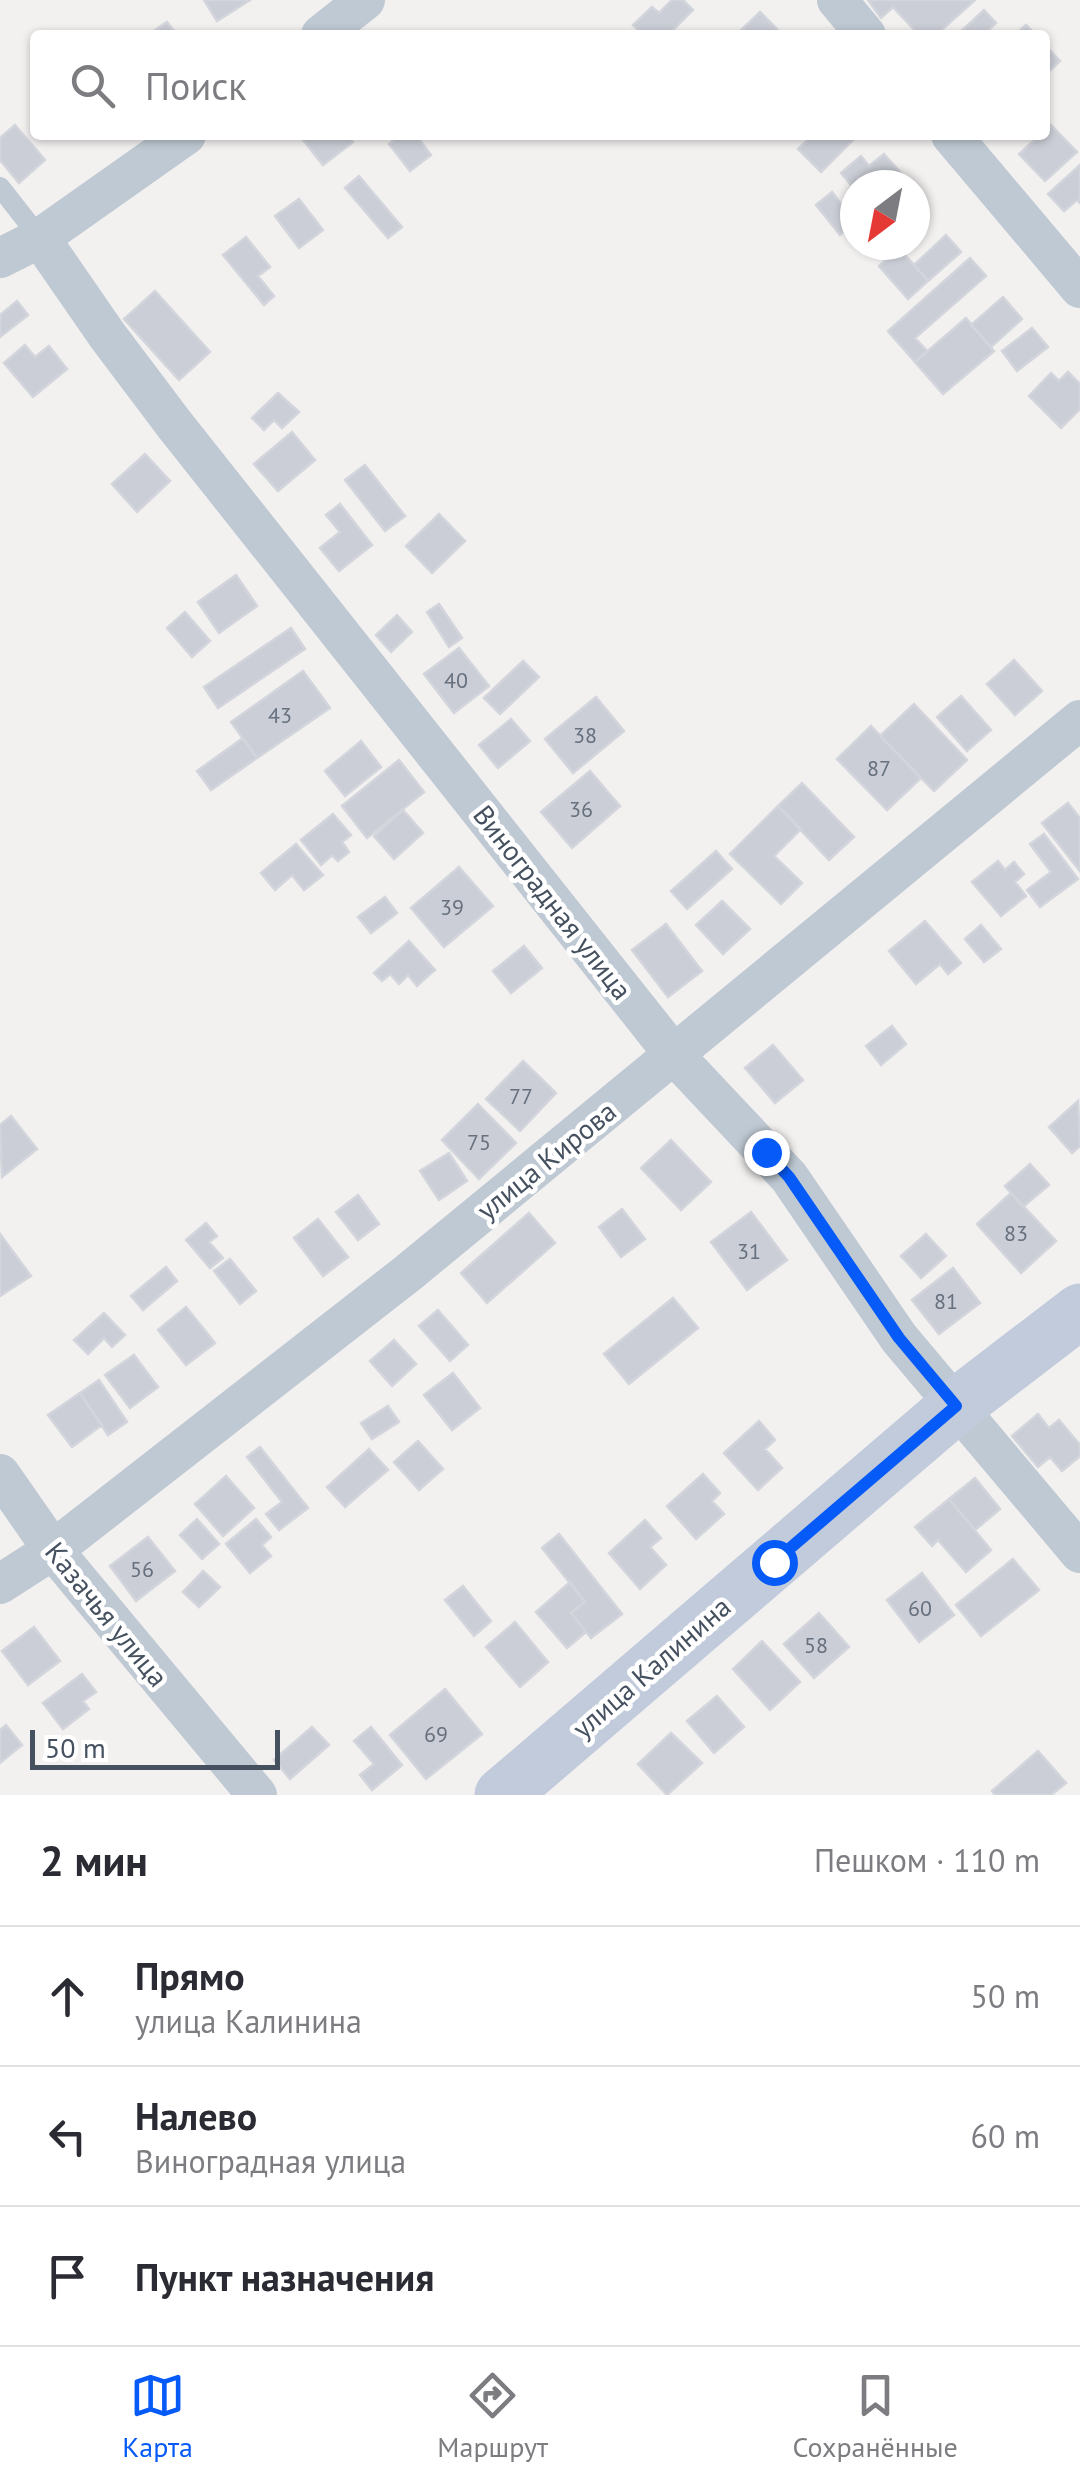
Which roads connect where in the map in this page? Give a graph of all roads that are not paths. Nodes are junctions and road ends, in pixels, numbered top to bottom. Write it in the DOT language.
graph roads {
  1 [pos="365,0"];
  2 [pos="837,0"];
  3 [pos="327,30"];
  4 [pos="862,30"];
  5 [pos="179,140"];
  6 [pos="955,140"];
  7 [pos="0,187"];
  8 [pos="40,238"];
  9 [pos="0,258"];
  10 [pos="1080,288"];
  11 [pos="1080,720"];
  12 [pos="675,1056"];
  13 [pos="1080,1311"];
  14 [pos="956,1406"];
  15 [pos="0,1474"];
  16 [pos="53,1550"];
  17 [pos="1080,1552"];
  18 [pos="0,1584"];
  19 [pos="258,1795"];
  20 [pos="502,1795"];
  1 -- 3 [label="street"];
  2 -- 4 [label="street"];
  5 -- 8 [label="street"];
  6 -- 10 [label="street"];
  7 -- 8 [label="lane"];
  8 -- 9 [label="street"];
  8 -- 12 [label="street, Виноградная улица"];
  11 -- 12 [label="street, улица Кирова"];
  12 -- 14 [label="street, Виноградная улица"];
  12 -- 16 [label="street, улица Кирова"];
  13 -- 14 [label="street, улица Калинина"];
  14 -- 17 [label="street, Виноградная улица"];
  14 -- 20 [label="street, улица Калинина"];
  15 -- 16 [label="street, Казачья улица"];
  16 -- 18 [label="street, улица Кирова"];
  16 -- 19 [label="street, Казачья улица"];
}
